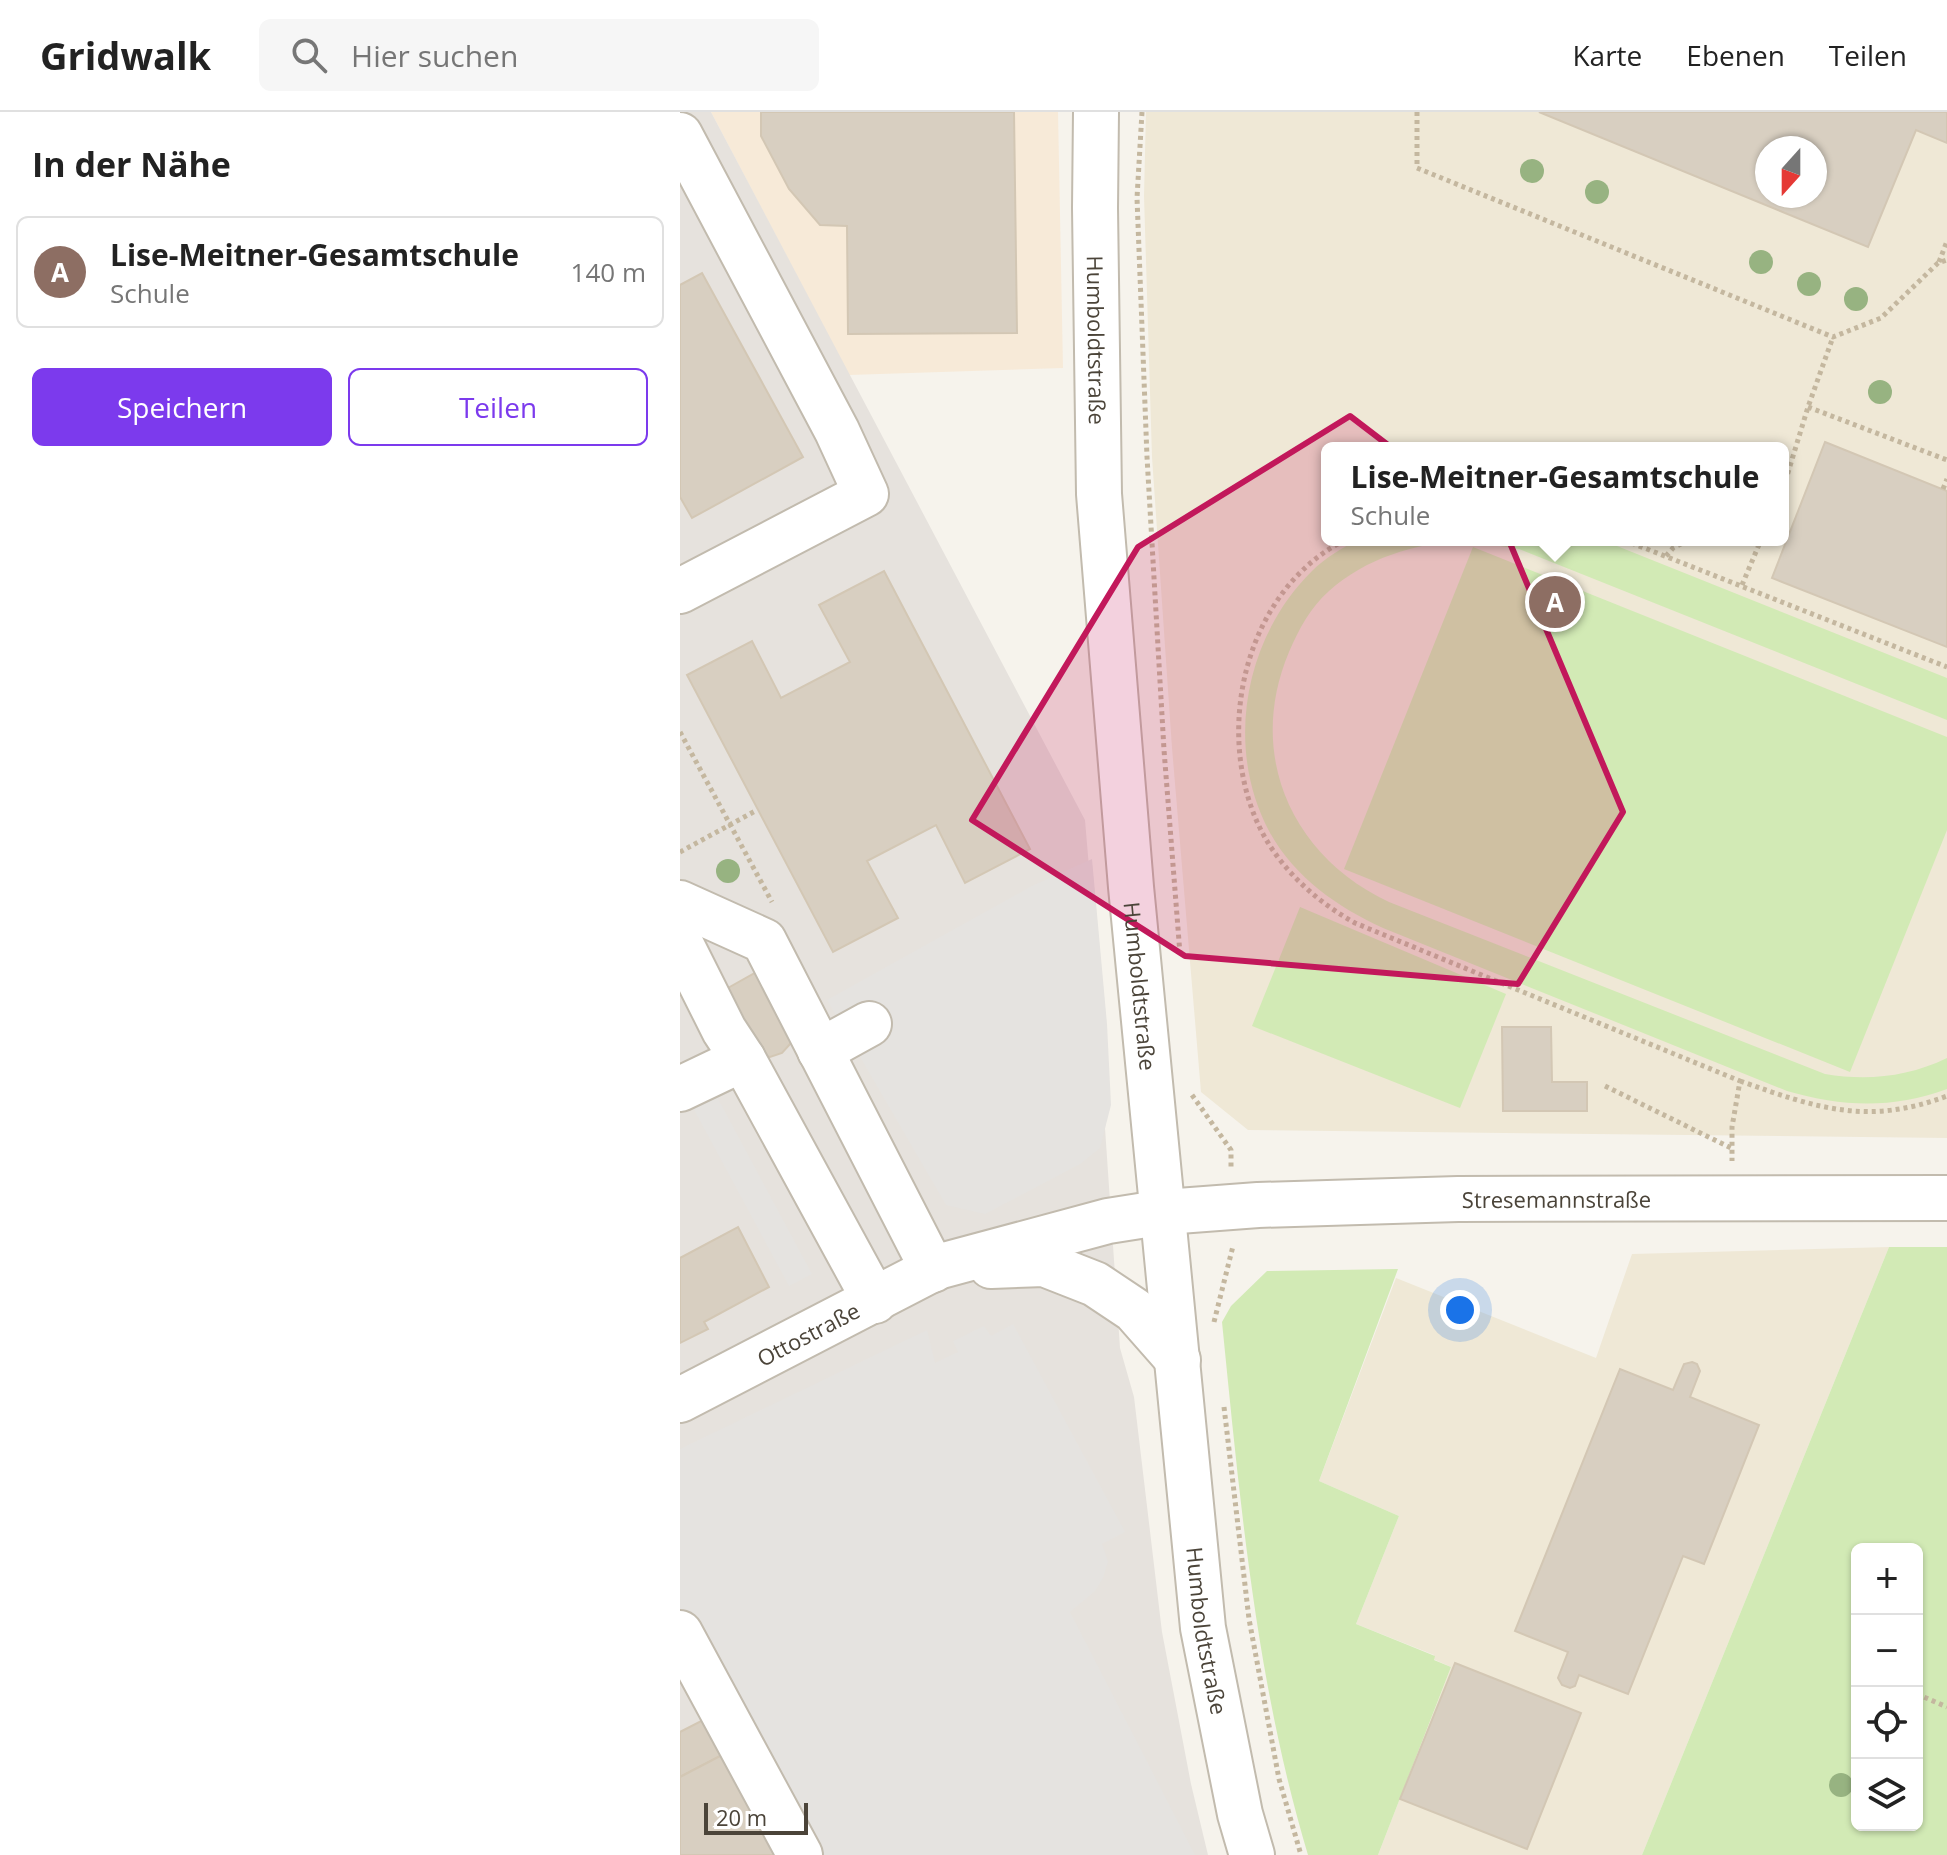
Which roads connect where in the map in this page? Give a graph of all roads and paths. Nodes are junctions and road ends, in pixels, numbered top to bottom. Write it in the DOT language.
graph roads {
  1 [pos="1096,112"];
  2 [pos="1142,112"];
  3 [pos="1417,112"];
  4 [pos="680,135"];
  5 [pos="1947,241"];
  6 [pos="1947,260"];
  7 [pos="1938,263"];
  8 [pos="1833,337"];
  9 [pos="1808,407"];
  10 [pos="1947,460"];
  11 [pos="1789,469"];
  12 [pos="1947,479"];
  13 [pos="1943,489"];
  14 [pos="1335,546"];
  15 [pos="1640,546"];
  16 [pos="1677,546"];
  17 [pos="1758,546"];
  18 [pos="1666,556"];
  19 [pos="1742,585"];
  20 [pos="680,591"];
  21 [pos="1947,667"];
  22 [pos="680,732"];
  23 [pos="757,810"];
  24 [pos="730,825"];
  25 [pos="680,852"];
  26 [pos="680,903"];
  27 [pos="764,941"];
  28 [pos="680,942"];
  29 [pos="1180,954"];
  30 [pos="869,1024"];
  31 [pos="820,1051"];
  32 [pos="743,1059"];
  33 [pos="1190,1080"];
  34 [pos="1740,1081"];
  35 [pos="1605,1086"];
  36 [pos="680,1089"];
  37 [pos="1947,1096"];
  38 [pos="1733,1149"];
  39 [pos="1731,1198"];
  40 [pos="1947,1198"];
  41 [pos="1232,1206"];
  42 [pos="1165,1212"];
  43 [pos="935,1268"];
  44 [pos="875,1301"];
  45 [pos="1216,1337"];
  46 [pos="1178,1360"];
  47 [pos="680,1400"];
  48 [pos="1223,1400"];
  49 [pos="680,1633"];
  50 [pos="1923,1697"];
  51 [pos="1947,1707"];
  52 [pos="800,1855"];
  53 [pos="1252,1855"];
  54 [pos="1301,1855"];
  1 -- 42 [label="street, Humboldtstraße"];
  2 -- 29 [label="path"];
  3 -- 8 [label="path"];
  4 -- 20 [label="street"];
  5 -- 7 [label="path"];
  6 -- 7 [label="path"];
  7 -- 8 [label="path"];
  8 -- 9 [label="path"];
  9 -- 10 [label="path"];
  9 -- 11 [label="path"];
  12 -- 13 [label="path"];
  14 -- 34 [label="path"];
  15 -- 18 [label="path"];
  16 -- 18 [label="path"];
  17 -- 19 [label="path"];
  18 -- 19 [label="path"];
  19 -- 21 [label="path"];
  22 -- 24 [label="path"];
  23 -- 24 [label="path"];
  24 -- 25 [label="path"];
  24 -- 27 [label="path"];
  26 -- 27 [label="street"];
  27 -- 31 [label="street"];
  28 -- 32 [label="street"];
  30 -- 31 [label="street"];
  31 -- 43 [label="street"];
  32 -- 36 [label="street"];
  32 -- 44 [label="street"];
  33 -- 41 [label="path"];
  34 -- 37 [label="path"];
  34 -- 38 [label="path"];
  35 -- 38 [label="path"];
  38 -- 39 [label="path"];
  39 -- 40 [label="street, Stresemannstraße"];
  39 -- 41 [label="street, Stresemannstraße"];
  41 -- 42 [label="street, Stresemannstraße"];
  41 -- 45 [label="path"];
  42 -- 43 [label="street, Ottostraße"];
  42 -- 46 [label="street, Humboldtstraße"];
  43 -- 44 [label="street, Ottostraße"];
  43 -- 46 [label="street, Ottostraße"];
  44 -- 47 [label="street, Ottostraße"];
  46 -- 53 [label="street, Humboldtstraße"];
  48 -- 54 [label="path"];
  49 -- 52 [label="street"];
  50 -- 51 [label="path"];
}
